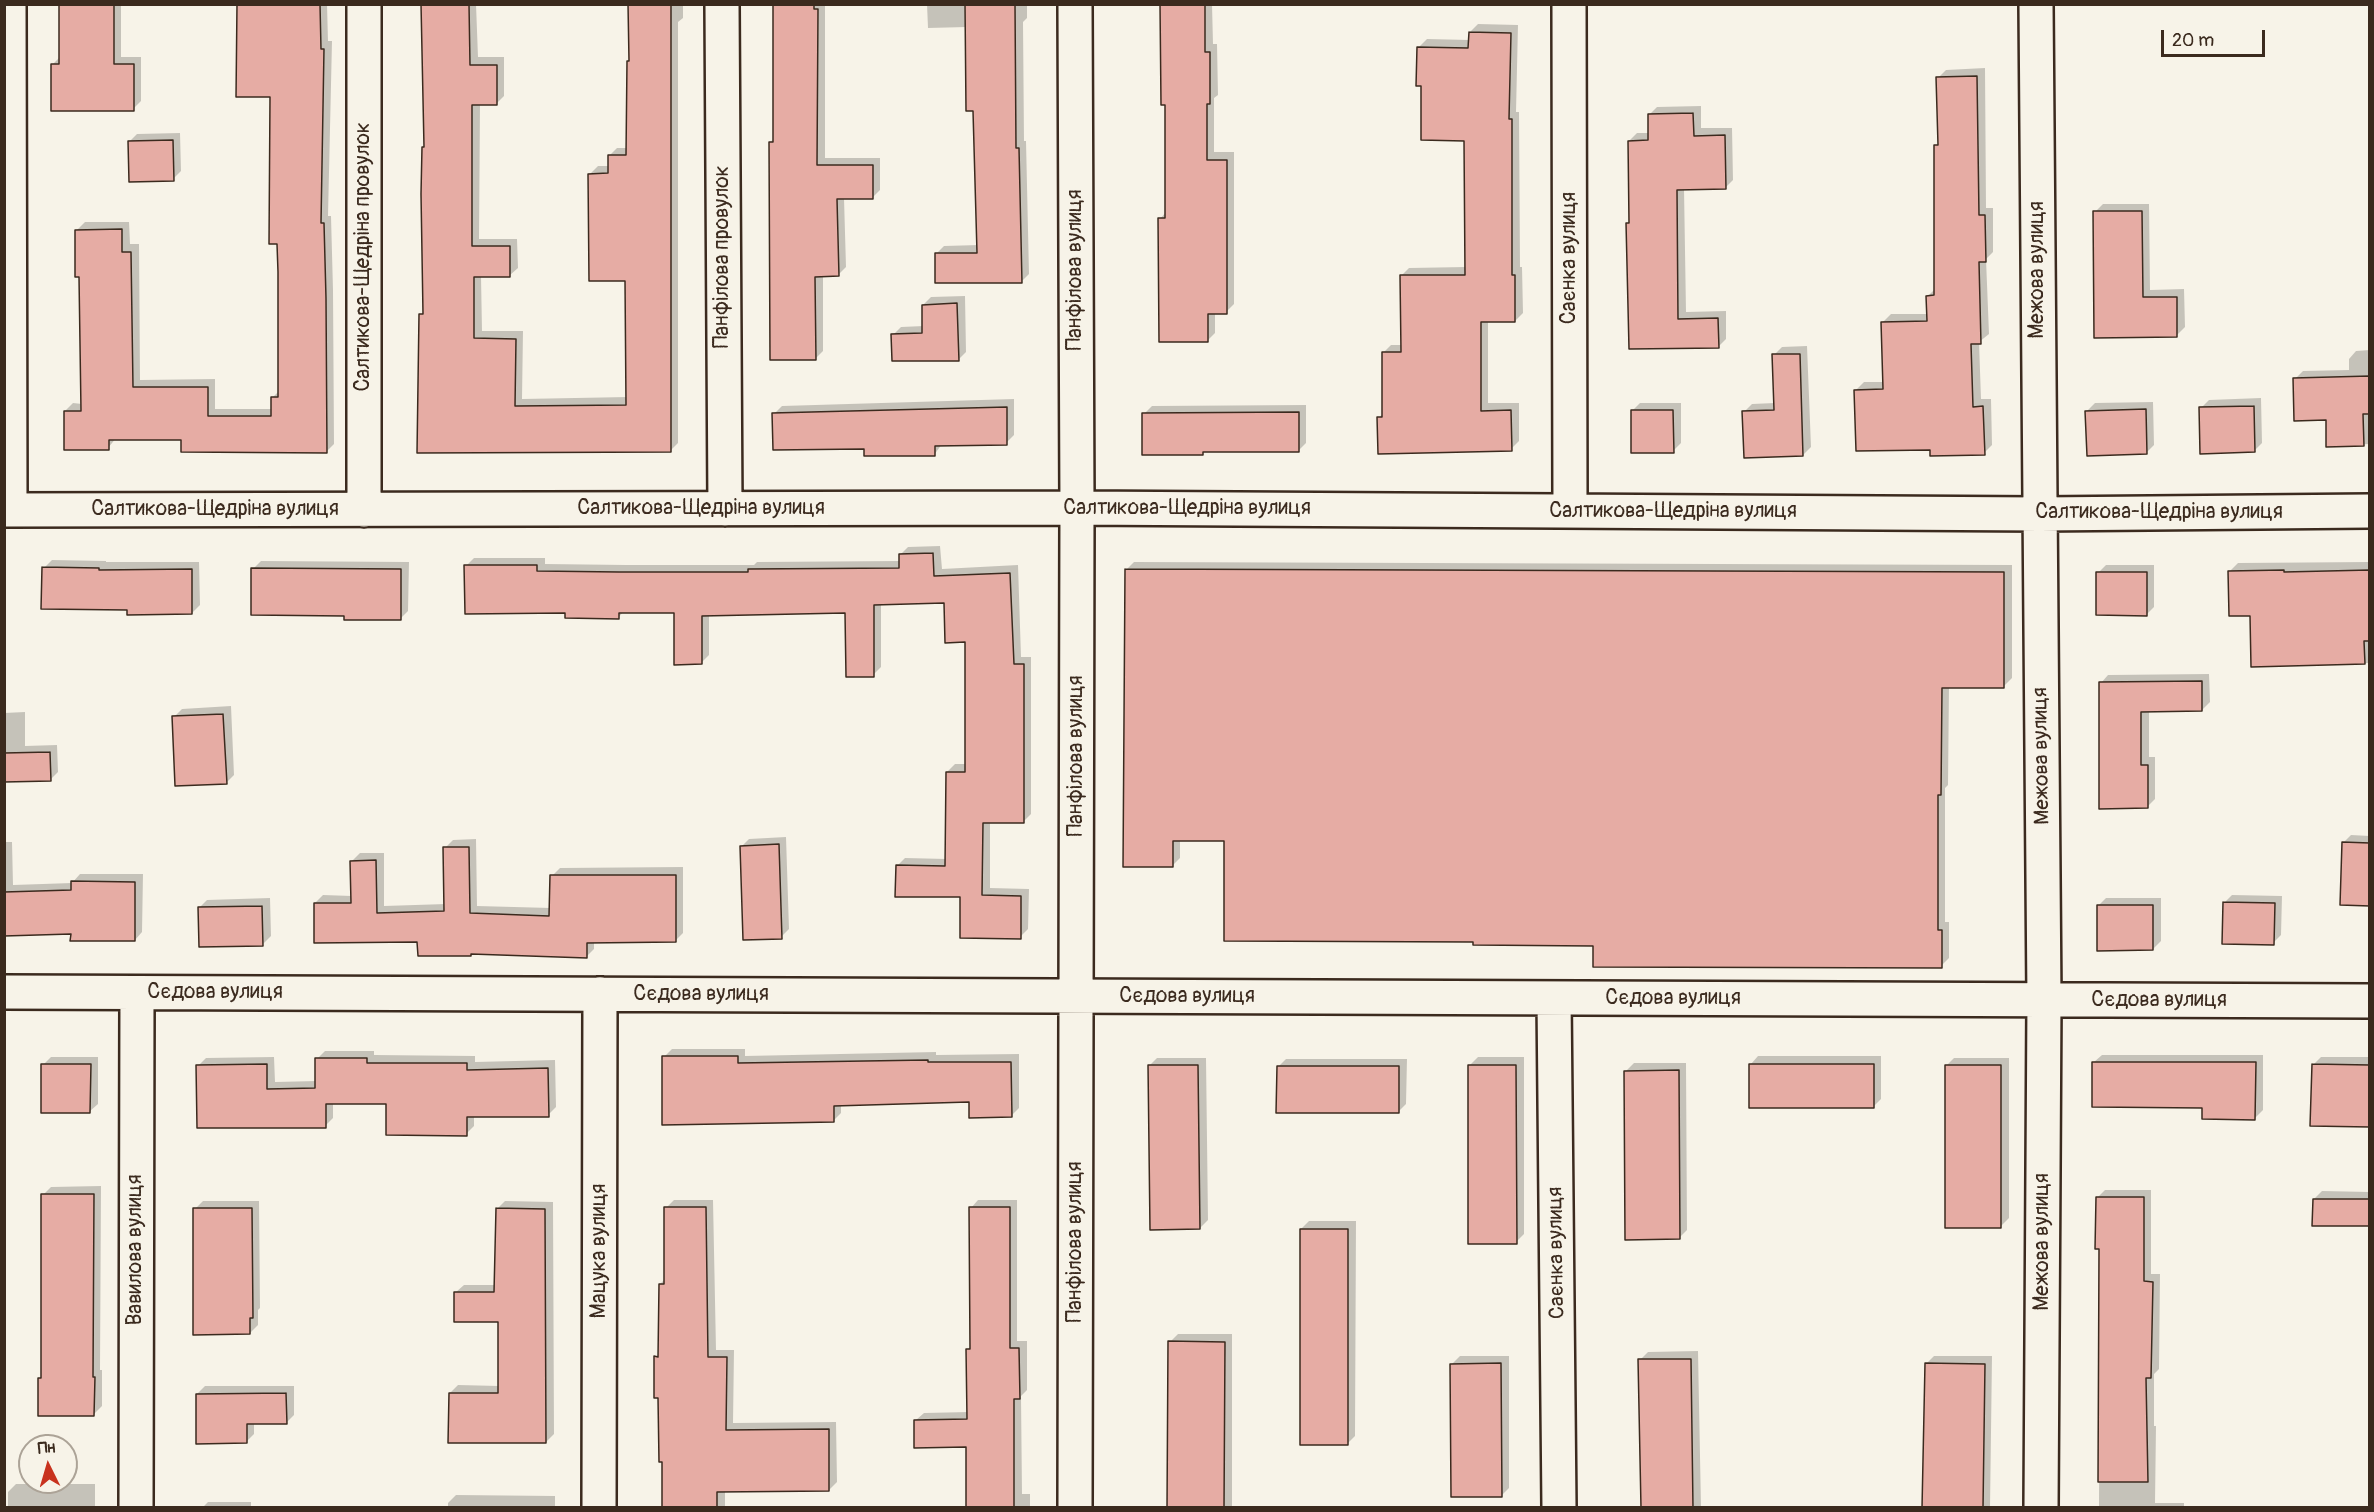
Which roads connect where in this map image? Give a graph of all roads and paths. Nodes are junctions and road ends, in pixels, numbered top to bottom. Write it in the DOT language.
graph roads {
  1 [pos="9,4"];
  2 [pos="364,4"];
  3 [pos="722,4"];
  4 [pos="1075,4"];
  5 [pos="1569,4"];
  6 [pos="2036,4"];
  7 [pos="1077,508"];
  8 [pos="725,509"];
  9 [pos="7,510"];
  10 [pos="364,510"];
  11 [pos="1570,511"];
  12 [pos="2370,511"];
  13 [pos="2040,514"];
  14 [pos="4,992"];
  15 [pos="136,993"];
  16 [pos="600,994"];
  17 [pos="1076,996"];
  18 [pos="1554,998"];
  19 [pos="2044,1000"];
  20 [pos="2370,1001"];
  21 [pos="136,1508"];
  22 [pos="599,1508"];
  23 [pos="1075,1508"];
  24 [pos="1559,1508"];
  25 [pos="2041,1508"];
  1 -- 9 [label="street"];
  2 -- 10 [label="street, Салтикова-Щедріна провулок"];
  3 -- 8 [label="street, Панфілова провулок"];
  4 -- 7 [label="street, Панфілова вулиця"];
  5 -- 11 [label="street, Саєнка вулиця"];
  6 -- 13 [label="street, Межова вулиця"];
  7 -- 8 [label="street, Салтикова-Щедріна вулиця"];
  7 -- 11 [label="street, Салтикова-Щедріна вулиця"];
  7 -- 17 [label="street, Панфілова вулиця"];
  8 -- 10 [label="street, Салтикова-Щедріна вулиця"];
  9 -- 10 [label="street, Салтикова-Щедріна вулиця"];
  11 -- 13 [label="street, Салтикова-Щедріна вулиця"];
  12 -- 13 [label="street, Салтикова-Щедріна вулиця"];
  13 -- 19 [label="street, Межова вулиця"];
  14 -- 15 [label="street, Сєдова вулиця"];
  15 -- 16 [label="street, Сєдова вулиця"];
  15 -- 21 [label="street, Вавилова вулиця"];
  16 -- 17 [label="street, Сєдова вулиця"];
  16 -- 22 [label="street, Мацука вулиця"];
  17 -- 18 [label="street, Сєдова вулиця"];
  17 -- 23 [label="street, Панфілова вулиця"];
  18 -- 19 [label="street, Сєдова вулиця"];
  18 -- 24 [label="street, Саєнка вулиця"];
  19 -- 20 [label="street, Сєдова вулиця"];
  19 -- 25 [label="street, Межова вулиця"];
}
